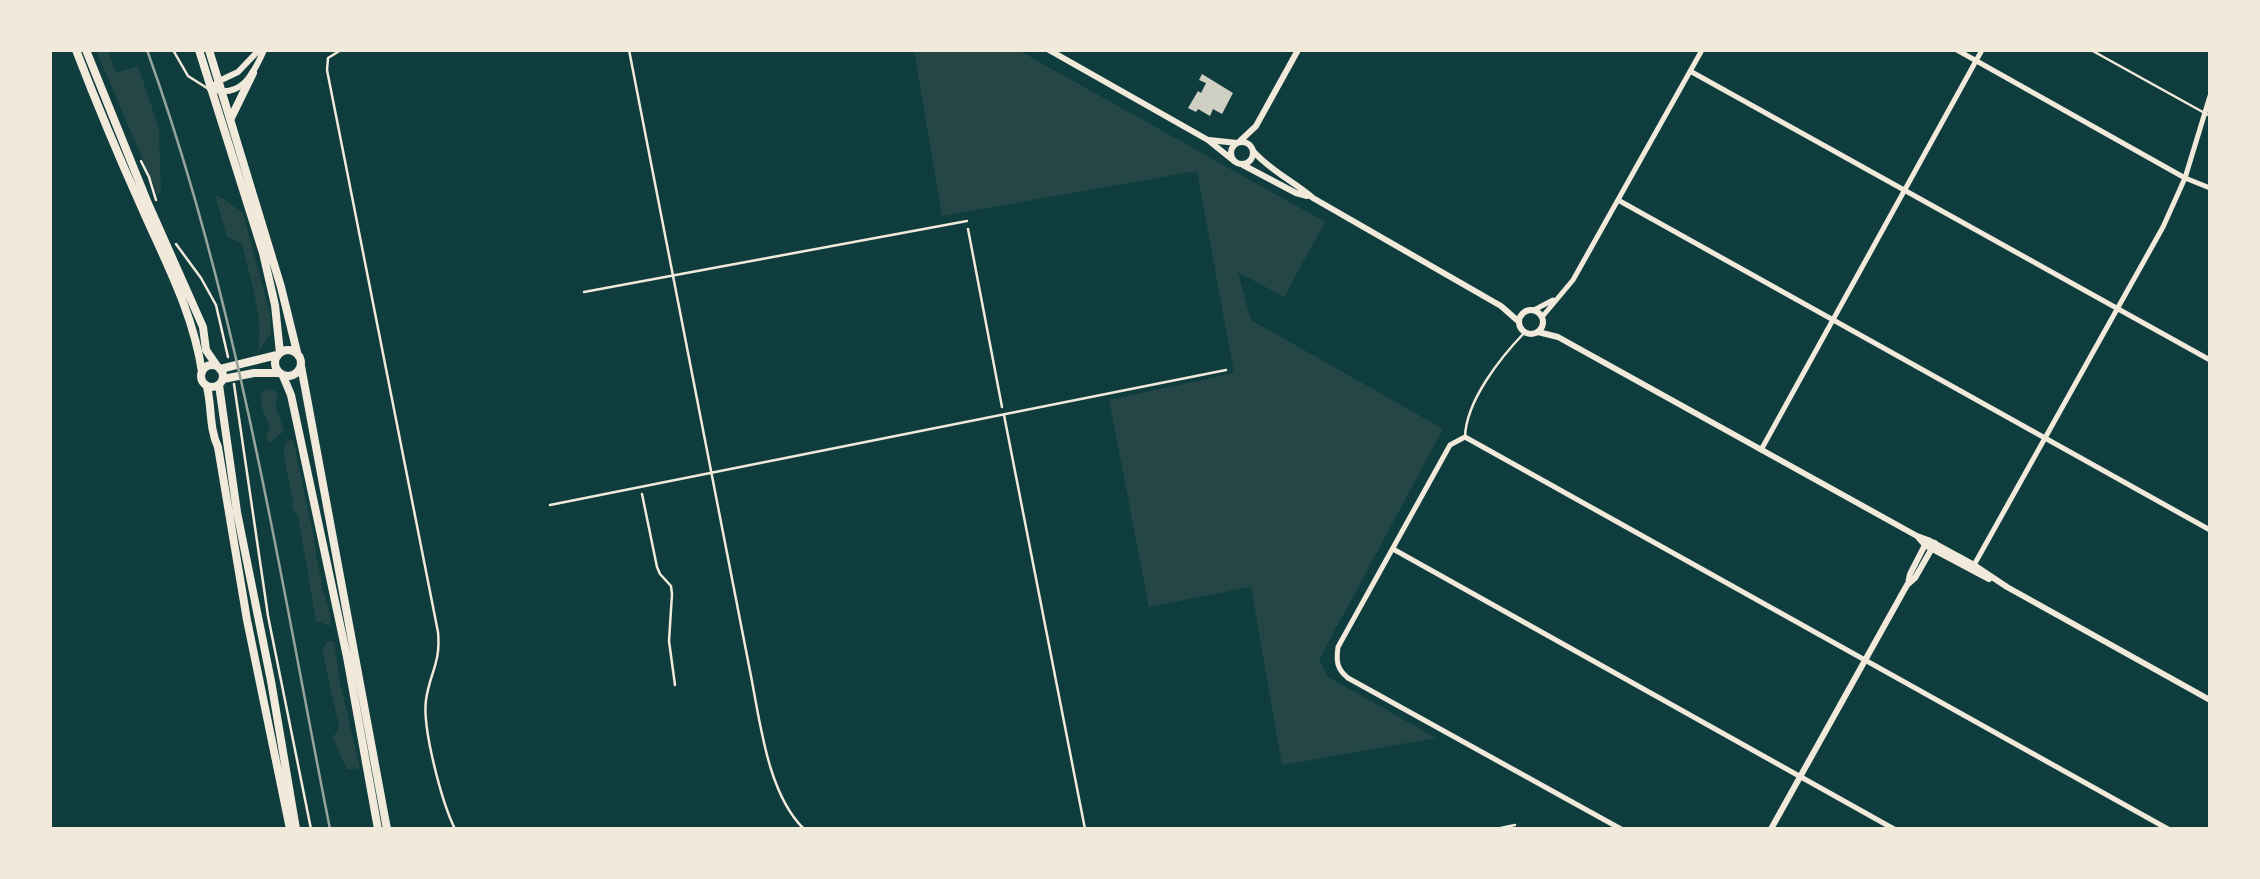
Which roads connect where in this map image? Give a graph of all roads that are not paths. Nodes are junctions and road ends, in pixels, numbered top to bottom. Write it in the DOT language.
graph roads {
  1 [pos="76,50"];
  2 [pos="86,50"];
  3 [pos="172,50"];
  4 [pos="198,50"];
  5 [pos="209,50"];
  6 [pos="262,50"];
  7 [pos="341,50"];
  8 [pos="630,50"];
  9 [pos="1048,50"];
  10 [pos="1298,50"];
  11 [pos="1702,50"];
  12 [pos="1957,50"];
  13 [pos="1982,50"];
  14 [pos="2091,50"];
  15 [pos="1976,61"];
  16 [pos="1690,71"];
  17 [pos="253,72"];
  18 [pos="218,81"];
  19 [pos="210,89"];
  20 [pos="222,93"];
  21 [pos="2210,96"];
  22 [pos="2207,115"];
  23 [pos="230,120"];
  24 [pos="1256,126"];
  25 [pos="1208,140"];
  26 [pos="1238,142"];
  27 [pos="1253,151"];
  28 [pos="1234,161"];
  29 [pos="1243,164"];
  30 [pos="2184,178"];
  31 [pos="2210,188"];
  32 [pos="1904,190"];
  33 [pos="1312,198"];
  34 [pos="1618,200"];
  35 [pos="967,221"];
  36 [pos="673,276"];
  37 [pos="584,292"];
  38 [pos="1556,300"];
  39 [pos="1501,306"];
  40 [pos="2116,309"];
  41 [pos="1534,310"];
  42 [pos="1523,312"];
  43 [pos="1542,318"];
  44 [pos="1832,319"];
  45 [pos="1518,322"];
  46 [pos="1524,332"];
  47 [pos="1538,332"];
  48 [pos="1558,337"];
  49 [pos="296,352"];
  50 [pos="278,354"];
  51 [pos="2210,360"];
  52 [pos="302,366"];
  53 [pos="218,368"];
  54 [pos="1226,370"];
  55 [pos="202,372"];
  56 [pos="281,374"];
  57 [pos="221,382"];
  58 [pos="208,387"];
  59 [pos="1004,414"];
  60 [pos="1464,437"];
  61 [pos="2044,437"];
  62 [pos="1760,450"];
  63 [pos="712,474"];
  64 [pos="550,505"];
  65 [pos="2210,530"];
  66 [pos="1930,544"];
  67 [pos="1393,549"];
  68 [pos="1974,565"];
  69 [pos="2007,586"];
  70 [pos="1865,660"];
  71 [pos="2210,700"];
  72 [pos="1800,777"];
  73 [pos="1515,825"];
  74 [pos="293,829"];
  75 [pos="378,829"];
  76 [pos="388,829"];
  77 [pos="455,829"];
  78 [pos="804,829"];
  79 [pos="1085,829"];
  80 [pos="1496,829"];
  81 [pos="1621,829"];
  82 [pos="1771,829"];
  83 [pos="1894,829"];
  84 [pos="2168,829"];
  1 -- 55 [label="main road"];
  2 -- 53 [label="main road"];
  3 -- 19 [label="lane"];
  4 -- 19 [label="main road"];
  5 -- 18 [label="main road"];
  6 -- 17 [label="street"];
  6 -- 18 [label="street"];
  7 -- 77 [label="lane"];
  8 -- 36 [label="lane"];
  9 -- 25 [label="street"];
  10 -- 24 [label="street"];
  11 -- 16 [label="street"];
  12 -- 15 [label="street"];
  13 -- 15 [label="street"];
  14 -- 22 [label="lane"];
  15 -- 30 [label="street"];
  15 -- 32 [label="street"];
  16 -- 32 [label="street"];
  16 -- 34 [label="street"];
  17 -- 20 [label="street"];
  17 -- 23 [label="main road"];
  18 -- 19 [label="street"];
  18 -- 20 [label="main road"];
  19 -- 20 [label="street"];
  19 -- 50 [label="main road"];
  20 -- 23 [label="main road"];
  21 -- 22 [label="street"];
  22 -- 30 [label="street"];
  23 -- 49 [label="main road"];
  24 -- 26 [label="street"];
  24 -- 27 [label="street"];
  25 -- 26 [label="street"];
  25 -- 28 [label="street"];
  26 -- 27 [label="street"];
  26 -- 28 [label="street"];
  27 -- 29 [label="street"];
  27 -- 33 [label="street"];
  28 -- 29 [label="street"];
  29 -- 33 [label="street"];
  30 -- 31 [label="street"];
  30 -- 40 [label="street"];
  32 -- 40 [label="street"];
  32 -- 44 [label="street"];
  33 -- 39 [label="street"];
  34 -- 38 [label="street"];
  34 -- 44 [label="street"];
  35 -- 36 [label="lane"];
  36 -- 37 [label="lane"];
  36 -- 63 [label="lane"];
  38 -- 41 [label="street"];
  38 -- 43 [label="street"];
  39 -- 42 [label="street"];
  39 -- 45 [label="street"];
  40 -- 51 [label="street"];
  40 -- 61 [label="street"];
  41 -- 42 [label="street"];
  41 -- 43 [label="street"];
  42 -- 45 [label="street"];
  43 -- 47 [label="street"];
  43 -- 48 [label="street"];
  44 -- 61 [label="street"];
  44 -- 62 [label="street"];
  45 -- 46 [label="street"];
  46 -- 47 [label="street"];
  46 -- 60 [label="lane"];
  47 -- 48 [label="street"];
  48 -- 62 [label="street"];
  49 -- 50 [label="main road"];
  49 -- 52 [label="main road"];
  50 -- 53 [label="main road"];
  50 -- 56 [label="main road"];
  52 -- 56 [label="main road"];
  52 -- 76 [label="main road"];
  53 -- 55 [label="main road"];
  53 -- 57 [label="main road"];
  54 -- 59 [label="lane"];
  55 -- 58 [label="main road"];
  56 -- 57 [label="main road"];
  56 -- 75 [label="main road"];
  57 -- 58 [label="main road"];
  57 -- 74 [label="main road"];
  58 -- 74 [label="main road"];
  59 -- 63 [label="lane"];
  59 -- 79 [label="lane"];
  60 -- 67 [label="street"];
  60 -- 70 [label="street"];
  61 -- 65 [label="street"];
  61 -- 68 [label="street"];
  62 -- 66 [label="street"];
  63 -- 64 [label="lane"];
  63 -- 78 [label="lane"];
  66 -- 68 [label="street"];
  66 -- 69 [label="street"];
  66 -- 70 [label="street"];
  67 -- 72 [label="street"];
  67 -- 81 [label="street"];
  68 -- 69 [label="street"];
  69 -- 71 [label="street"];
  70 -- 72 [label="street"];
  70 -- 84 [label="street"];
  72 -- 82 [label="street"];
  72 -- 83 [label="street"];
  73 -- 80 [label="lane"];
}
